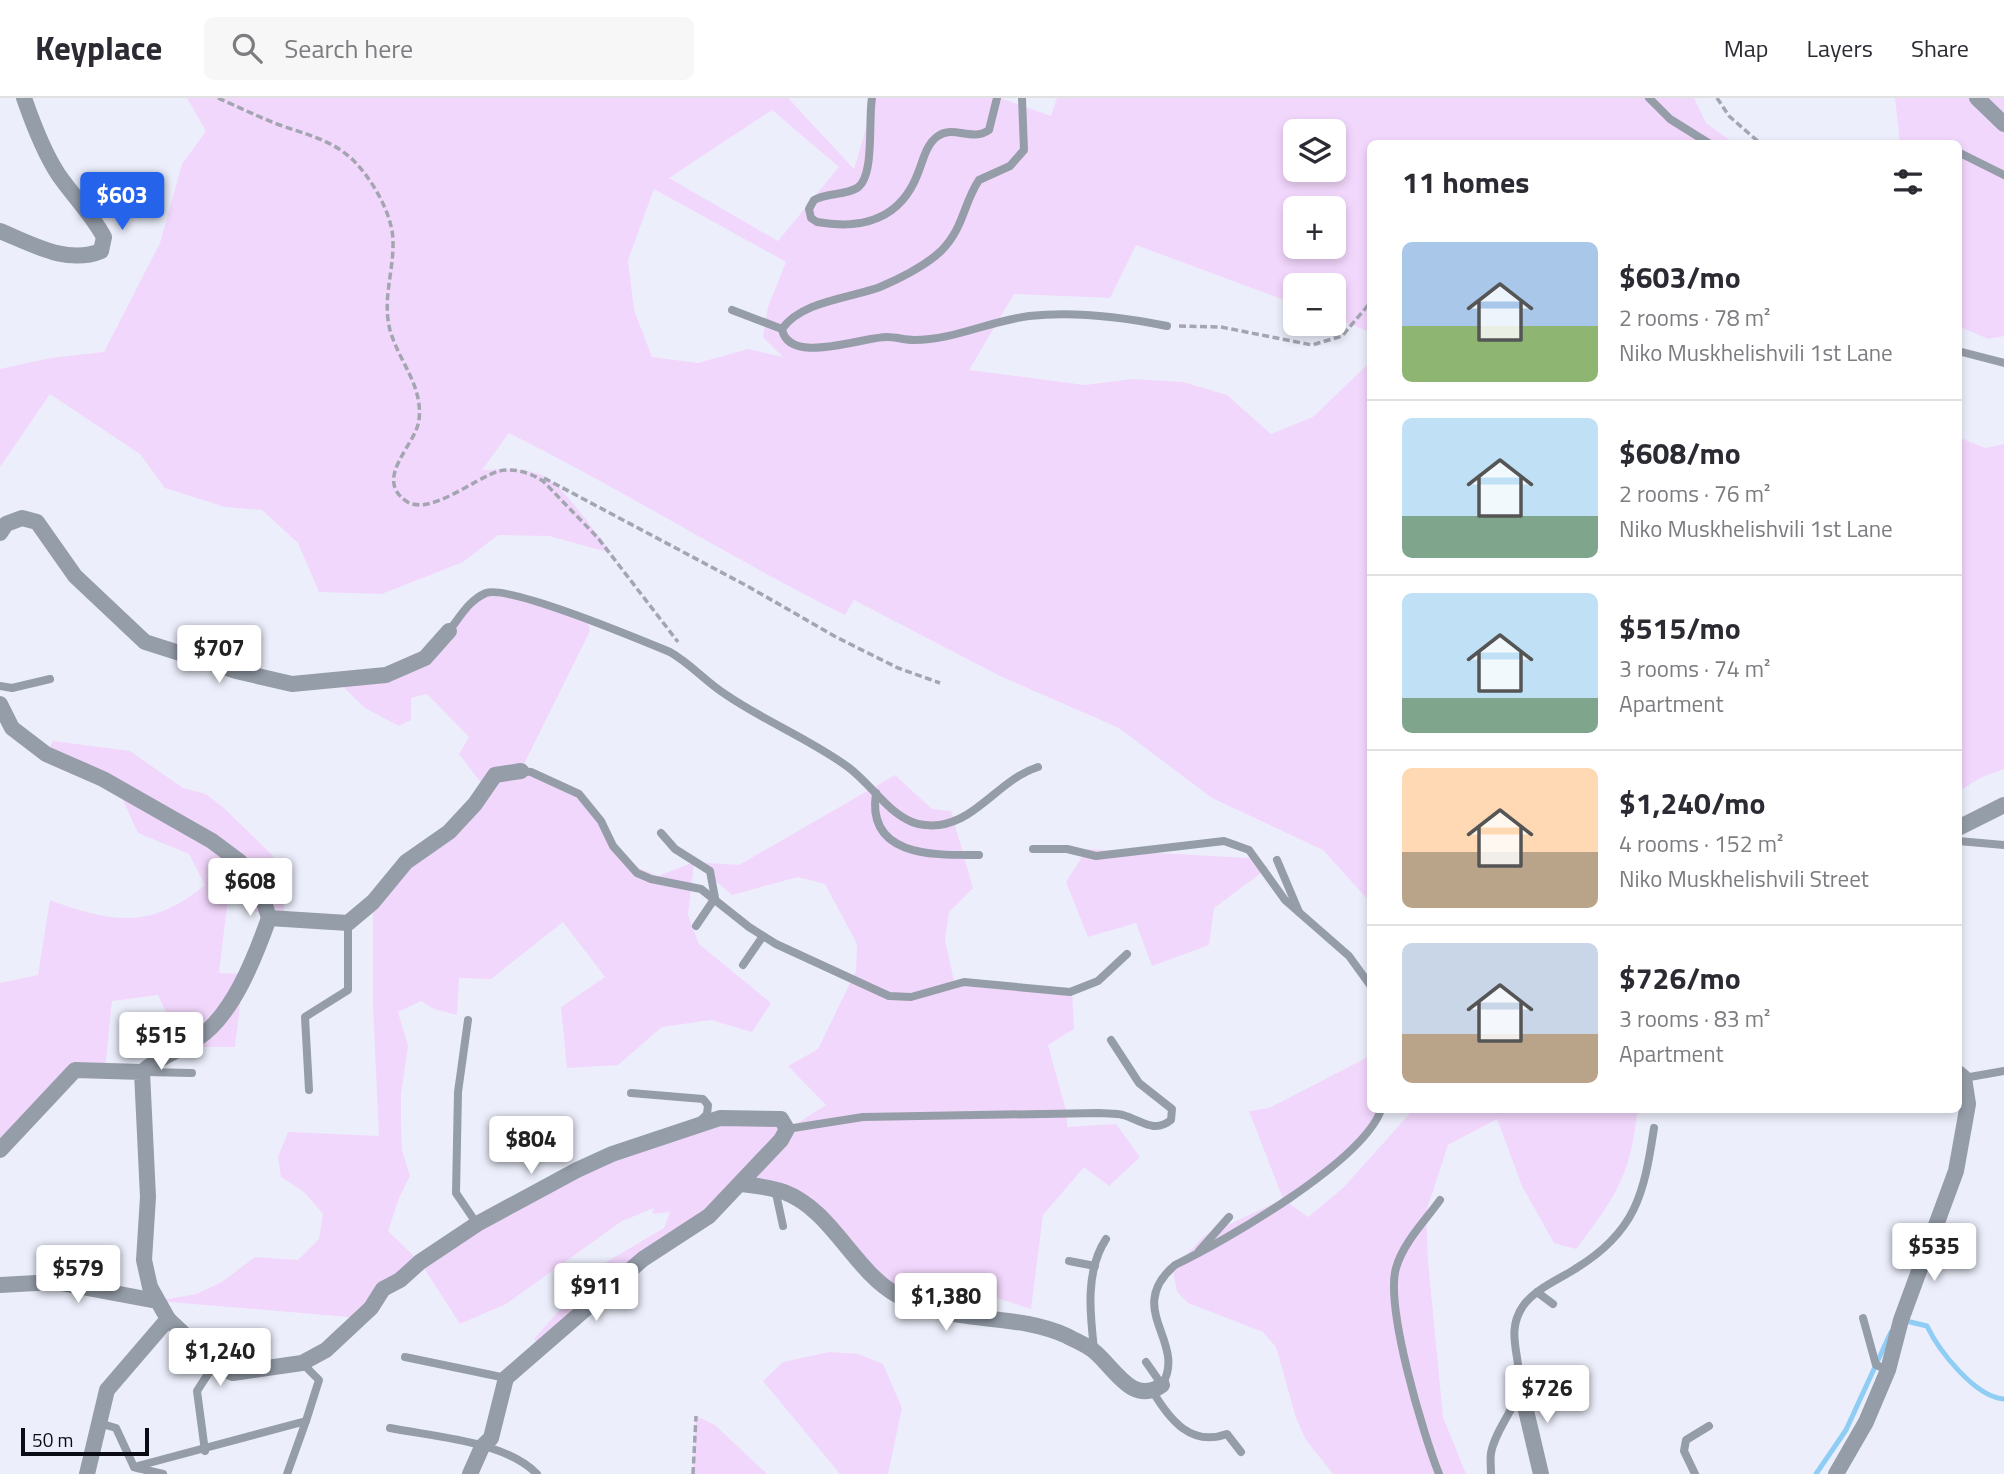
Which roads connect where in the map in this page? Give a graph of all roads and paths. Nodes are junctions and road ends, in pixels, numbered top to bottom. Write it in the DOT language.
graph roads {
  1 [pos="24,98"];
  2 [pos="218,98"];
  3 [pos="872,98"];
  4 [pos="997,98"];
  5 [pos="1022,98"];
  6 [pos="1649,98"];
  7 [pos="1717,98"];
  8 [pos="1977,98"];
  9 [pos="2004,124"];
  10 [pos="1704,140"];
  11 [pos="1756,140"];
  12 [pos="1962,154"];
  13 [pos="2004,175"];
  14 [pos="0,231"];
  15 [pos="1367,307"];
  16 [pos="732,310"];
  17 [pos="1167,326"];
  18 [pos="782,329"];
  19 [pos="1962,352"];
  20 [pos="2004,363"];
  21 [pos="532,474"];
  22 [pos="0,533"];
  23 [pos="449,631"];
  24 [pos="690,663"];
  25 [pos="50,679"];
  26 [pos="940,683"];
  27 [pos="0,686"];
  28 [pos="0,704"];
  29 [pos="1038,767"];
  30 [pos="521,771"];
  31 [pos="876,793"];
  32 [pos="2004,805"];
  33 [pos="1962,826"];
  34 [pos="661,833"];
  35 [pos="1962,841"];
  36 [pos="2004,845"];
  37 [pos="1033,849"];
  38 [pos="979,855"];
  39 [pos="1277,860"];
  40 [pos="715,898"];
  41 [pos="1300,915"];
  42 [pos="269,918"];
  43 [pos="348,923"];
  44 [pos="696,926"];
  45 [pos="763,936"];
  46 [pos="1127,954"];
  47 [pos="743,965"];
  48 [pos="1367,981"];
  49 [pos="468,1020"];
  50 [pos="1111,1040"];
  51 [pos="2004,1071"];
  52 [pos="142,1072"];
  53 [pos="192,1073"];
  54 [pos="1962,1075"];
  55 [pos="1962,1079"];
  56 [pos="309,1090"];
  57 [pos="631,1093"];
  58 [pos="1379,1113"];
  59 [pos="690,1126"];
  60 [pos="1654,1128"];
  61 [pos="787,1129"];
  62 [pos="0,1150"];
  63 [pos="741,1184"];
  64 [pos="775,1189"];
  65 [pos="1440,1200"];
  66 [pos="1229,1217"];
  67 [pos="477,1224"];
  68 [pos="783,1226"];
  69 [pos="1106,1240"];
  70 [pos="1196,1255"];
  71 [pos="1069,1261"];
  72 [pos="1095,1266"];
  73 [pos="0,1285"];
  74 [pos="1537,1292"];
  75 [pos="157,1301"];
  76 [pos="1553,1304"];
  77 [pos="1863,1318"];
  78 [pos="168,1319"];
  79 [pos="1094,1351"];
  80 [pos="405,1357"];
  81 [pos="1146,1362"];
  82 [pos="215,1363"];
  83 [pos="302,1363"];
  84 [pos="1888,1370"];
  85 [pos="506,1378"];
  86 [pos="1520,1385"];
  87 [pos="1157,1388"];
  88 [pos="696,1416"];
  89 [pos="306,1421"];
  90 [pos="99,1423"];
  91 [pos="1709,1426"];
  92 [pos="390,1428"];
  93 [pos="482,1447"];
  94 [pos="205,1451"];
  95 [pos="1241,1452"];
  96 [pos="134,1467"];
  97 [pos="87,1474"];
  98 [pos="163,1474"];
  99 [pos="287,1474"];
  100 [pos="470,1474"];
  101 [pos="537,1474"];
  102 [pos="693,1474"];
  103 [pos="1439,1474"];
  104 [pos="1491,1474"];
  105 [pos="1541,1474"];
  106 [pos="1695,1474"];
  107 [pos="1836,1474"];
  1 -- 14 [label="street"];
  2 -- 21 [label="path"];
  3 -- 4 [label="lane"];
  5 -- 18 [label="lane"];
  6 -- 10 [label="lane"];
  7 -- 11 [label="path"];
  8 -- 9 [label="street"];
  12 -- 13 [label="lane"];
  15 -- 17 [label="path"];
  16 -- 18 [label="lane"];
  17 -- 18 [label="lane"];
  19 -- 20 [label="lane"];
  21 -- 24 [label="path"];
  21 -- 26 [label="path"];
  22 -- 23 [label="street"];
  23 -- 24 [label="lane"];
  24 -- 31 [label="lane"];
  25 -- 27 [label="lane"];
  28 -- 42 [label="street"];
  29 -- 31 [label="lane"];
  30 -- 40 [label="lane"];
  30 -- 43 [label="street"];
  31 -- 38 [label="lane"];
  32 -- 33 [label="street"];
  34 -- 40 [label="lane"];
  35 -- 36 [label="lane"];
  37 -- 41 [label="lane"];
  39 -- 41 [label="lane"];
  40 -- 44 [label="lane"];
  40 -- 45 [label="lane"];
  41 -- 48 [label="lane"];
  42 -- 43 [label="street"];
  42 -- 52 [label="street"];
  43 -- 56 [label="lane"];
  45 -- 46 [label="lane"];
  45 -- 47 [label="lane"];
  49 -- 67 [label="lane"];
  50 -- 61 [label="lane"];
  51 -- 54 [label="lane"];
  52 -- 53 [label="lane"];
  52 -- 62 [label="street"];
  52 -- 75 [label="street"];
  55 -- 84 [label="street"];
  57 -- 59 [label="lane"];
  58 -- 70 [label="lane"];
  59 -- 61 [label="street"];
  59 -- 67 [label="street"];
  60 -- 74 [label="lane"];
  61 -- 63 [label="street"];
  63 -- 64 [label="street"];
  63 -- 85 [label="street"];
  64 -- 68 [label="lane"];
  64 -- 79 [label="street"];
  65 -- 103 [label="lane"];
  66 -- 70 [label="lane"];
  67 -- 83 [label="street"];
  69 -- 72 [label="lane"];
  70 -- 87 [label="lane"];
  71 -- 72 [label="lane"];
  72 -- 79 [label="lane"];
  73 -- 75 [label="street"];
  74 -- 76 [label="lane"];
  74 -- 86 [label="lane"];
  75 -- 78 [label="street"];
  77 -- 84 [label="lane"];
  78 -- 82 [label="street"];
  78 -- 90 [label="street"];
  79 -- 87 [label="street"];
  80 -- 85 [label="lane"];
  81 -- 87 [label="lane"];
  82 -- 83 [label="street"];
  82 -- 94 [label="lane"];
  83 -- 89 [label="lane"];
  84 -- 107 [label="street"];
  85 -- 93 [label="street"];
  86 -- 104 [label="lane"];
  86 -- 105 [label="street"];
  87 -- 95 [label="lane"];
  88 -- 102 [label="path"];
  89 -- 94 [label="lane"];
  89 -- 99 [label="lane"];
  90 -- 96 [label="lane"];
  90 -- 97 [label="street"];
  91 -- 106 [label="lane"];
  92 -- 93 [label="lane"];
  93 -- 100 [label="street"];
  93 -- 101 [label="lane"];
  94 -- 96 [label="lane"];
  96 -- 98 [label="lane"];
}
